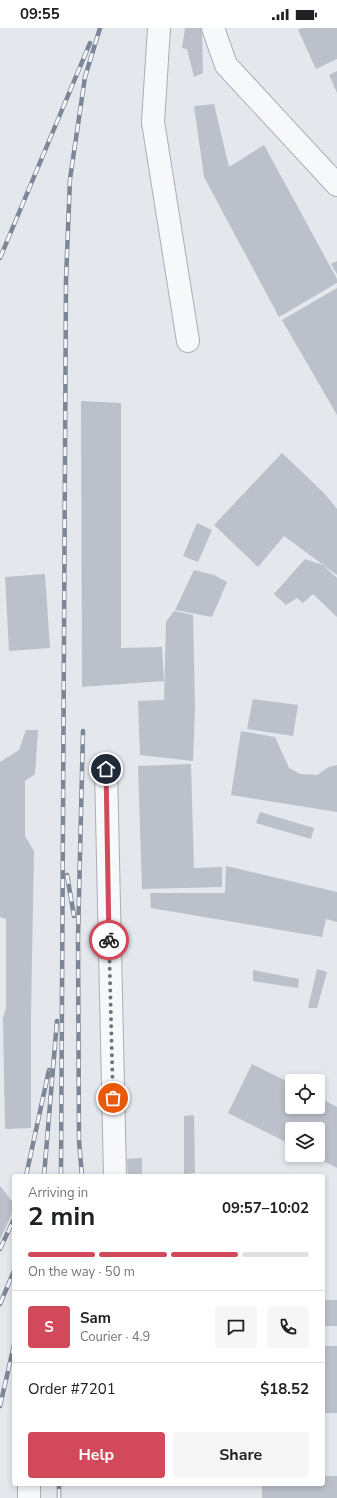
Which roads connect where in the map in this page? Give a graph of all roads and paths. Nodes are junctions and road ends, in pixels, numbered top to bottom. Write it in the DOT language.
graph roads {
  1 [pos="159,28"];
  2 [pos="213,28"];
  3 [pos="337,185"];
  4 [pos="188,341"];
  5 [pos="106,769"];
  6 [pos="116,1174"];
  7 [pos="29,1486"];
  8 [pos="29,1498"];
  1 -- 4 [label="lane"];
  2 -- 3 [label="lane"];
  5 -- 6 [label="lane"];
  7 -- 8 [label="lane"];
}
